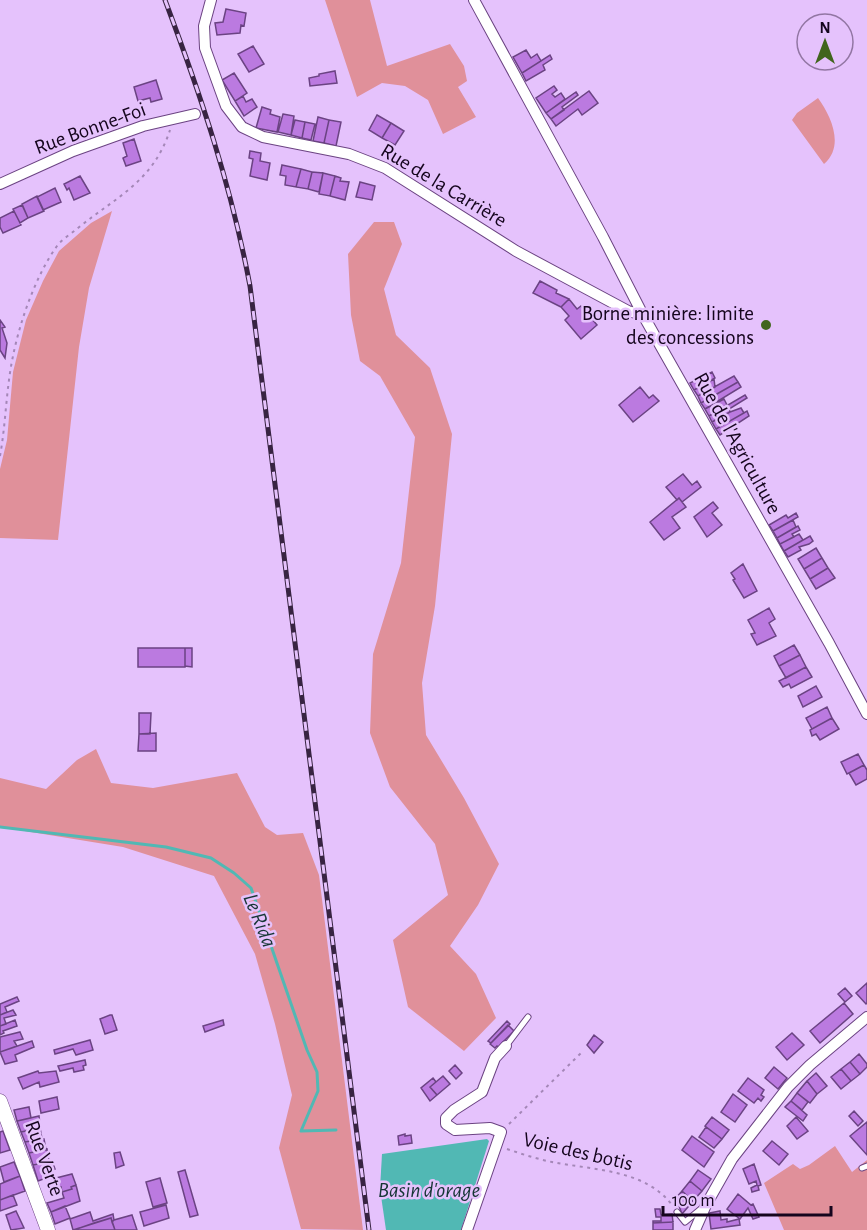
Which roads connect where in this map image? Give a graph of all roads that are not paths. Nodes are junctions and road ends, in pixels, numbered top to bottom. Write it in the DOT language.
graph roads {
  1 [pos="211,0"];
  2 [pos="474,0"];
  3 [pos="195,114"];
  4 [pos="0,184"];
  5 [pos="644,315"];
  6 [pos="867,714"];
  7 [pos="528,1017"];
  8 [pos="867,1017"];
  9 [pos="506,1046"];
  10 [pos="0,1101"];
  11 [pos="706,1205"];
  12 [pos="677,1212"];
  13 [pos="48,1230"];
  14 [pos="467,1230"];
  15 [pos="695,1230"];
  1 -- 5 [label="street, Rue de la Carrière"];
  2 -- 5 [label="street, Rue de l'Agriculture"];
  3 -- 4 [label="street, Rue Bonne-Foi"];
  5 -- 6 [label="street, Rue de l'Agriculture"];
  7 -- 9 [label="lane"];
  8 -- 11 [label="street"];
  9 -- 14 [label="street"];
  10 -- 13 [label="street, Rue Verte"];
  11 -- 12 [label="lane"];
  11 -- 15 [label="street"];
}
